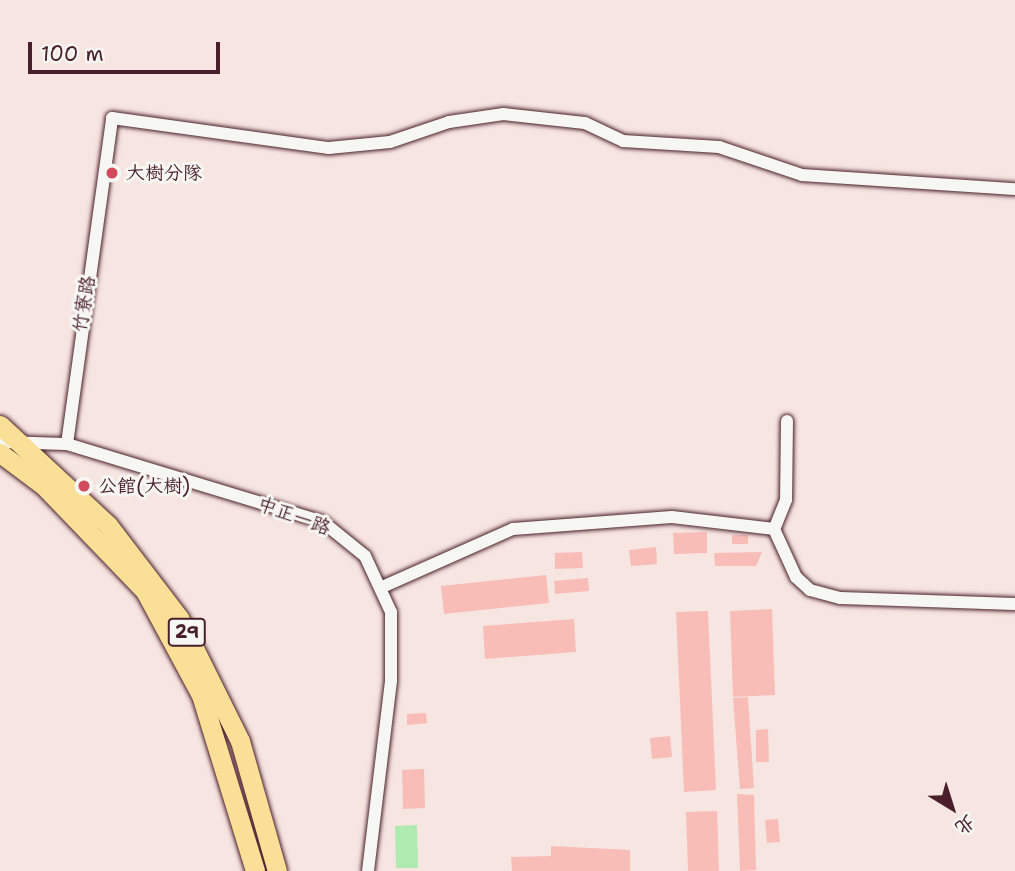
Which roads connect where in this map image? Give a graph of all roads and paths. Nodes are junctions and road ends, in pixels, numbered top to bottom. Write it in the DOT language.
graph roads {
  1 [pos="1015,189"];
  2 [pos="786,421"];
  3 [pos="0,425"];
  4 [pos="10,441"];
  5 [pos="67,444"];
  6 [pos="0,453"];
  7 [pos="774,529"];
  8 [pos="382,587"];
  9 [pos="1015,604"];
  10 [pos="255,871"];
  11 [pos="277,871"];
  12 [pos="368,871"];
  1 -- 5 [label="street, 竹寮路"];
  2 -- 7 [label="street"];
  3 -- 4 [label="main road, 29"];
  4 -- 5 [label="street"];
  4 -- 11 [label="main road, 29"];
  5 -- 8 [label="street, 中正一路"];
  6 -- 10 [label="main road, 29"];
  7 -- 8 [label="street"];
  7 -- 9 [label="street"];
  8 -- 12 [label="street, 中正一路"];
}
